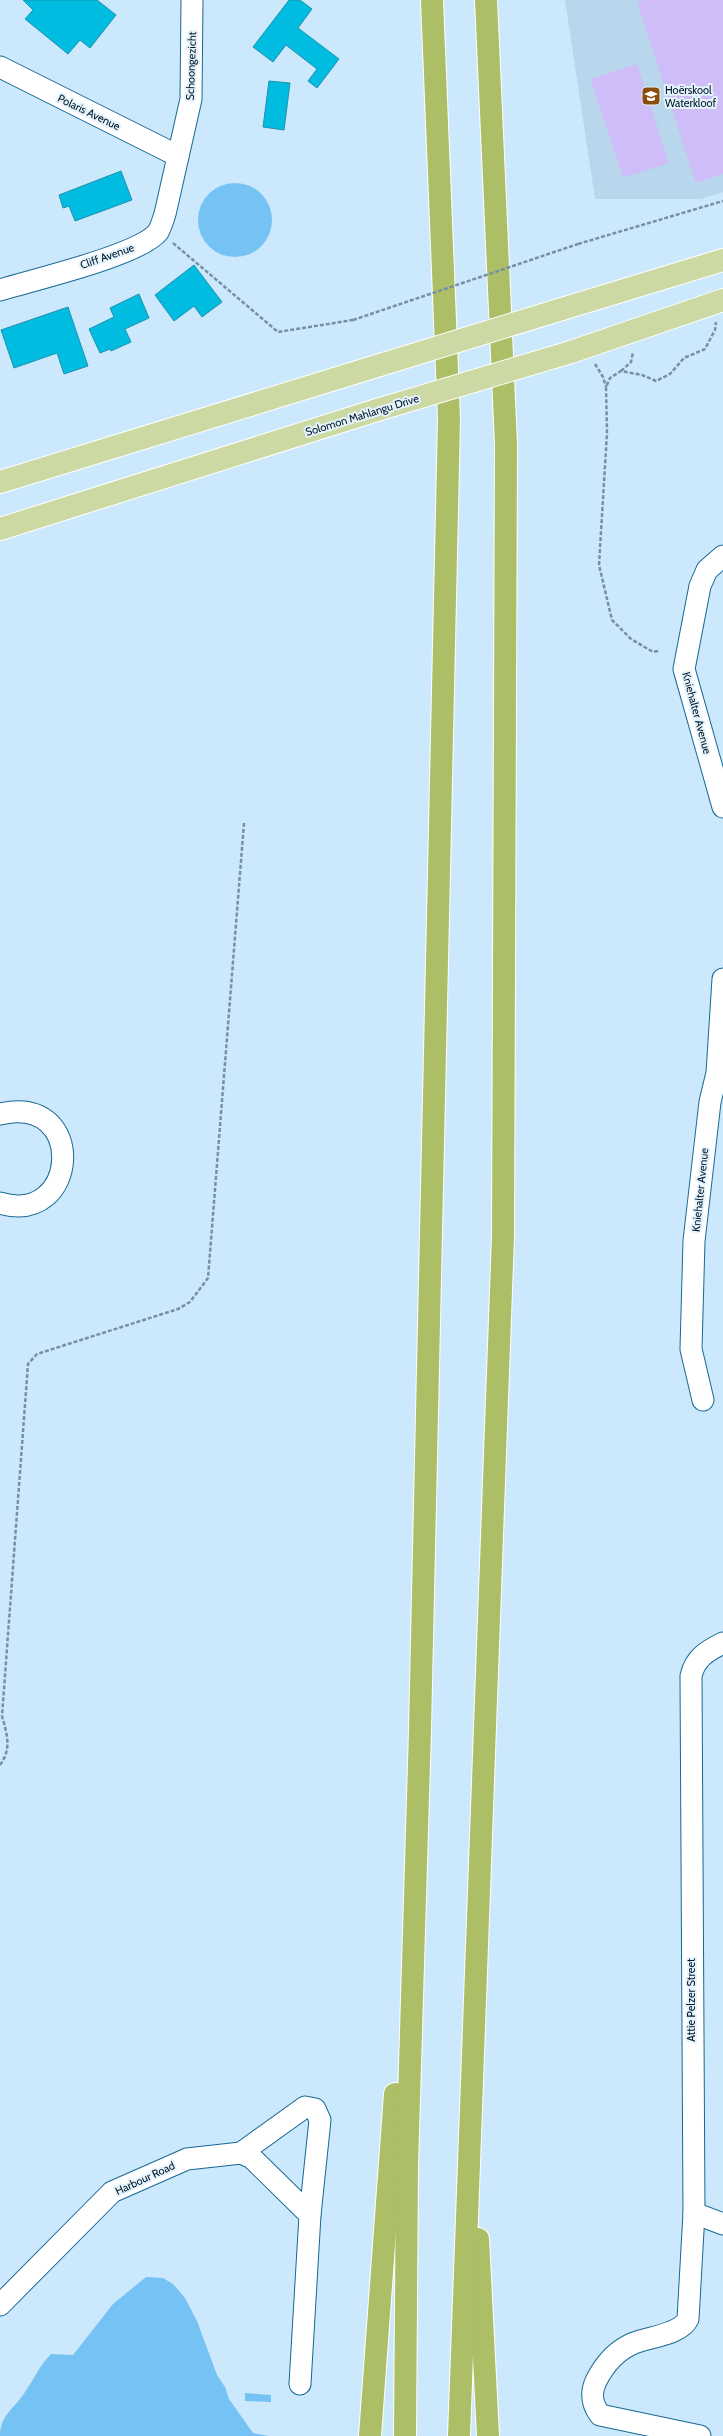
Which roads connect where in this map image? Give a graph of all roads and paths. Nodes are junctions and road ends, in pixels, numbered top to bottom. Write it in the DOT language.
graph roads {
  1 [pos="192,0"];
  2 [pos="432,0"];
  3 [pos="486,0"];
  4 [pos="0,67"];
  5 [pos="178,156"];
  6 [pos="723,201"];
  7 [pos="158,231"];
  8 [pos="723,260"];
  9 [pos="0,290"];
  10 [pos="720,308"];
  11 [pos="578,350"];
  12 [pos="606,387"];
  13 [pos="0,482"];
  14 [pos="0,529"];
  15 [pos="723,556"];
  16 [pos="658,651"];
  17 [pos="723,807"];
  18 [pos="244,823"];
  19 [pos="723,978"];
  20 [pos="720,1075"];
  21 [pos="0,1114"];
  22 [pos="0,1203"];
  23 [pos="703,1400"];
  24 [pos="723,1643"];
  25 [pos="420,1730"];
  26 [pos="0,1764"];
  27 [pos="469,2120"];
  28 [pos="241,2152"];
  29 [pos="694,2213"];
  30 [pos="310,2215"];
  31 [pos="723,2224"];
  32 [pos="0,2305"];
  33 [pos="300,2384"];
  34 [pos="370,2436"];
  35 [pos="405,2436"];
  36 [pos="459,2436"];
  37 [pos="488,2436"];
  38 [pos="700,2436"];
  1 -- 5 [label="street, Schoongezicht"];
  2 -- 25 [label="highway"];
  3 -- 27 [label="highway"];
  4 -- 5 [label="street, Polaris Avenue"];
  5 -- 7 [label="street"];
  6 -- 7 [label="path, bridge"];
  7 -- 9 [label="street, Cliff Avenue"];
  8 -- 13 [label="main road, bridge"];
  10 -- 11 [label="main road, Solomon Mahlangu Drive"];
  10 -- 12 [label="path"];
  11 -- 12 [label="path"];
  11 -- 14 [label="main road, Solomon Mahlangu Drive, bridge"];
  12 -- 16 [label="path"];
  15 -- 17 [label="street, Kniehalter Avenue"];
  18 -- 26 [label="path"];
  19 -- 20 [label="street, Kniehalter Avenue"];
  20 -- 23 [label="street, Kniehalter Avenue"];
  21 -- 22 [label="street"];
  24 -- 29 [label="street, Attie Pelzer Street"];
  25 -- 34 [label="highway"];
  25 -- 35 [label="highway"];
  27 -- 36 [label="highway"];
  27 -- 37 [label="highway"];
  28 -- 30 [label="street"];
  28 -- 30 [label="street"];
  28 -- 32 [label="street, Harbour Road"];
  29 -- 31 [label="street"];
  29 -- 38 [label="street, Attie Pelzer Street"];
  30 -- 33 [label="street"];
}
